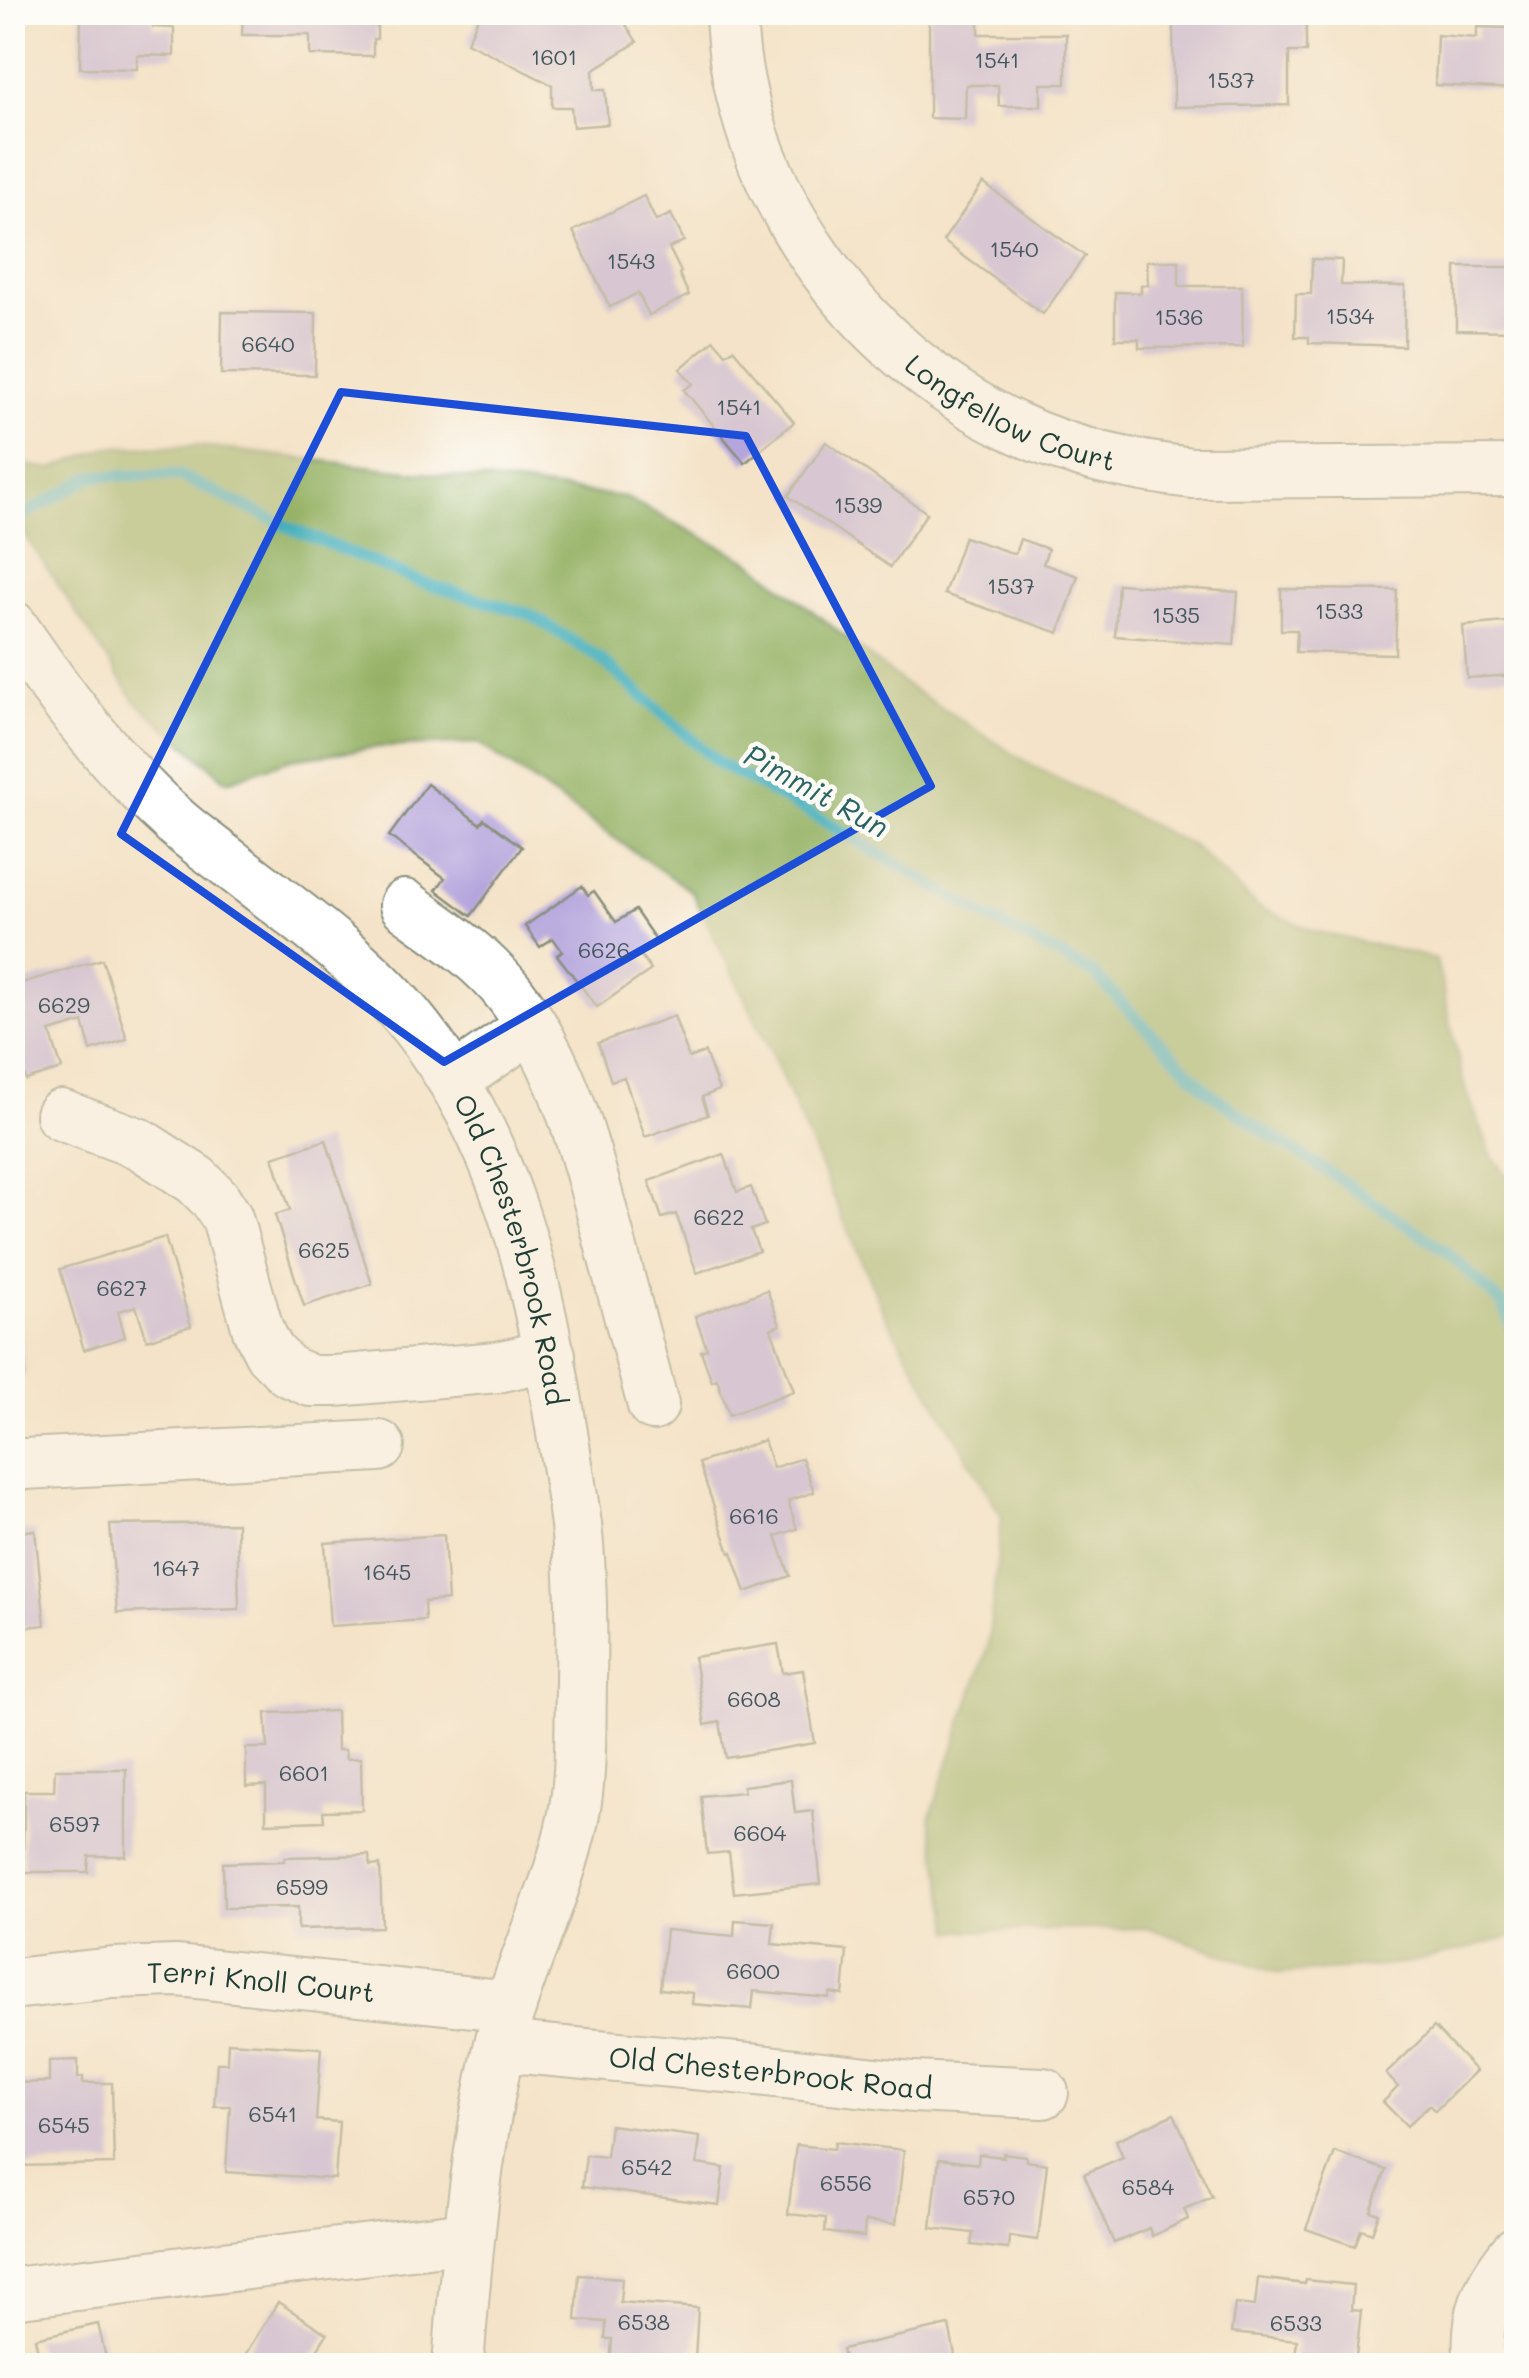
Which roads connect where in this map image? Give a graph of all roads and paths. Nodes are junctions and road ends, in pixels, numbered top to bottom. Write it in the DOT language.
graph roads {
  1 [pos="732,12"];
  2 [pos="1516,471"];
  3 [pos="12,626"];
  4 [pos="405,905"];
  5 [pos="531,1027"];
  6 [pos="454,1080"];
  7 [pos="61,1116"];
  8 [pos="550,1355"];
  9 [pos="654,1406"];
  10 [pos="379,1446"];
  11 [pos="12,1466"];
  12 [pos="12,1984"];
  13 [pos="505,2026"];
  14 [pos="1042,2093"];
  15 [pos="468,2238"];
  16 [pos="1516,2252"];
  17 [pos="12,2293"];
  18 [pos="458,2366"];
  19 [pos="1480,2366"];
  1 -- 2 [label="street, Longfellow Court"];
  3 -- 6 [label="street, Old Chesterbrook Road"];
  4 -- 5 [label="street"];
  5 -- 6 [label="street"];
  5 -- 9 [label="street"];
  6 -- 8 [label="street, Old Chesterbrook Road"];
  7 -- 8 [label="street"];
  8 -- 13 [label="street, Old Chesterbrook Road"];
  10 -- 11 [label="street"];
  12 -- 13 [label="street, Terri Knoll Court"];
  13 -- 14 [label="street, Old Chesterbrook Road"];
  13 -- 15 [label="street, Old Chesterbrook Road"];
  15 -- 17 [label="street"];
  15 -- 18 [label="street, Old Chesterbrook Road"];
  16 -- 19 [label="street"];
}
